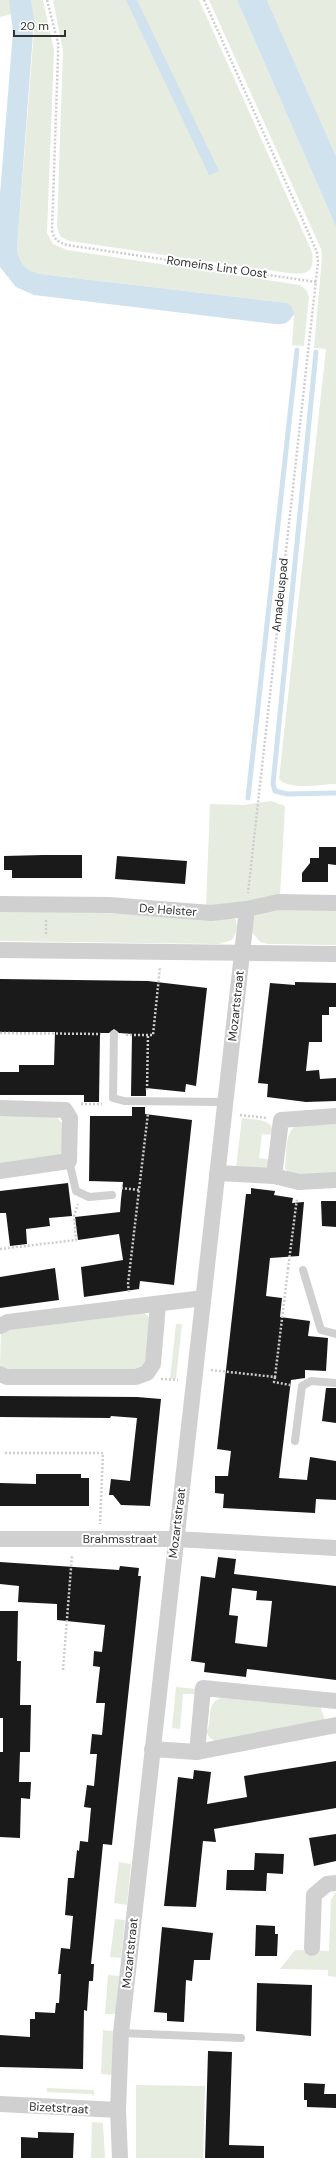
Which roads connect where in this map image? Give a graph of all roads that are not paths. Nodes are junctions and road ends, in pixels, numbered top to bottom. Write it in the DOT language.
graph roads {
  1 [pos="336,903"];
  2 [pos="0,904"];
  3 [pos="247,909"];
  4 [pos="0,950"];
  5 [pos="242,954"];
  6 [pos="336,954"];
  7 [pos="114,1034"];
  8 [pos="0,1108"];
  9 [pos="225,1108"];
  10 [pos="336,1116"];
  11 [pos="69,1161"];
  12 [pos="0,1171"];
  13 [pos="217,1173"];
  14 [pos="274,1176"];
  15 [pos="336,1180"];
  16 [pos="112,1195"];
  17 [pos="303,1270"];
  18 [pos="203,1298"];
  19 [pos="158,1304"];
  20 [pos="0,1326"];
  21 [pos="336,1334"];
  22 [pos="0,1374"];
  23 [pos="336,1383"];
  24 [pos="295,1441"];
  25 [pos="0,1539"];
  26 [pos="175,1539"];
  27 [pos="336,1548"];
  28 [pos="336,1701"];
  29 [pos="336,1726"];
  30 [pos="152,1749"];
  31 [pos="197,1752"];
  32 [pos="336,1883"];
  33 [pos="312,1948"];
  34 [pos="121,2033"];
  35 [pos="241,2038"];
  36 [pos="0,2104"];
  37 [pos="118,2110"];
  38 [pos="120,2158"];
  1 -- 3 [label="street, De Helster"];
  2 -- 3 [label="street, De Helster"];
  3 -- 5 [label="street, Mozartstraat"];
  4 -- 5 [label="street"];
  5 -- 6 [label="street"];
  5 -- 9 [label="street, Mozartstraat"];
  7 -- 9 [label="lane"];
  8 -- 11 [label="street"];
  9 -- 13 [label="street, Mozartstraat"];
  10 -- 14 [label="street"];
  11 -- 12 [label="street"];
  11 -- 16 [label="lane"];
  13 -- 14 [label="street"];
  13 -- 18 [label="street, Mozartstraat"];
  14 -- 15 [label="street"];
  17 -- 21 [label="lane"];
  18 -- 19 [label="street"];
  18 -- 26 [label="street, Mozartstraat"];
  19 -- 20 [label="street"];
  19 -- 22 [label="street"];
  23 -- 24 [label="lane"];
  25 -- 26 [label="street, Brahmsstraat"];
  26 -- 27 [label="street, Brahmsstraat"];
  26 -- 30 [label="street, Mozartstraat"];
  28 -- 31 [label="street"];
  29 -- 31 [label="street"];
  30 -- 31 [label="street"];
  30 -- 34 [label="street, Mozartstraat"];
  32 -- 33 [label="street"];
  34 -- 35 [label="lane"];
  34 -- 37 [label="street, Mozartstraat"];
  36 -- 37 [label="street, Bizetstraat"];
  37 -- 38 [label="street, Mozartstraat"];
}
